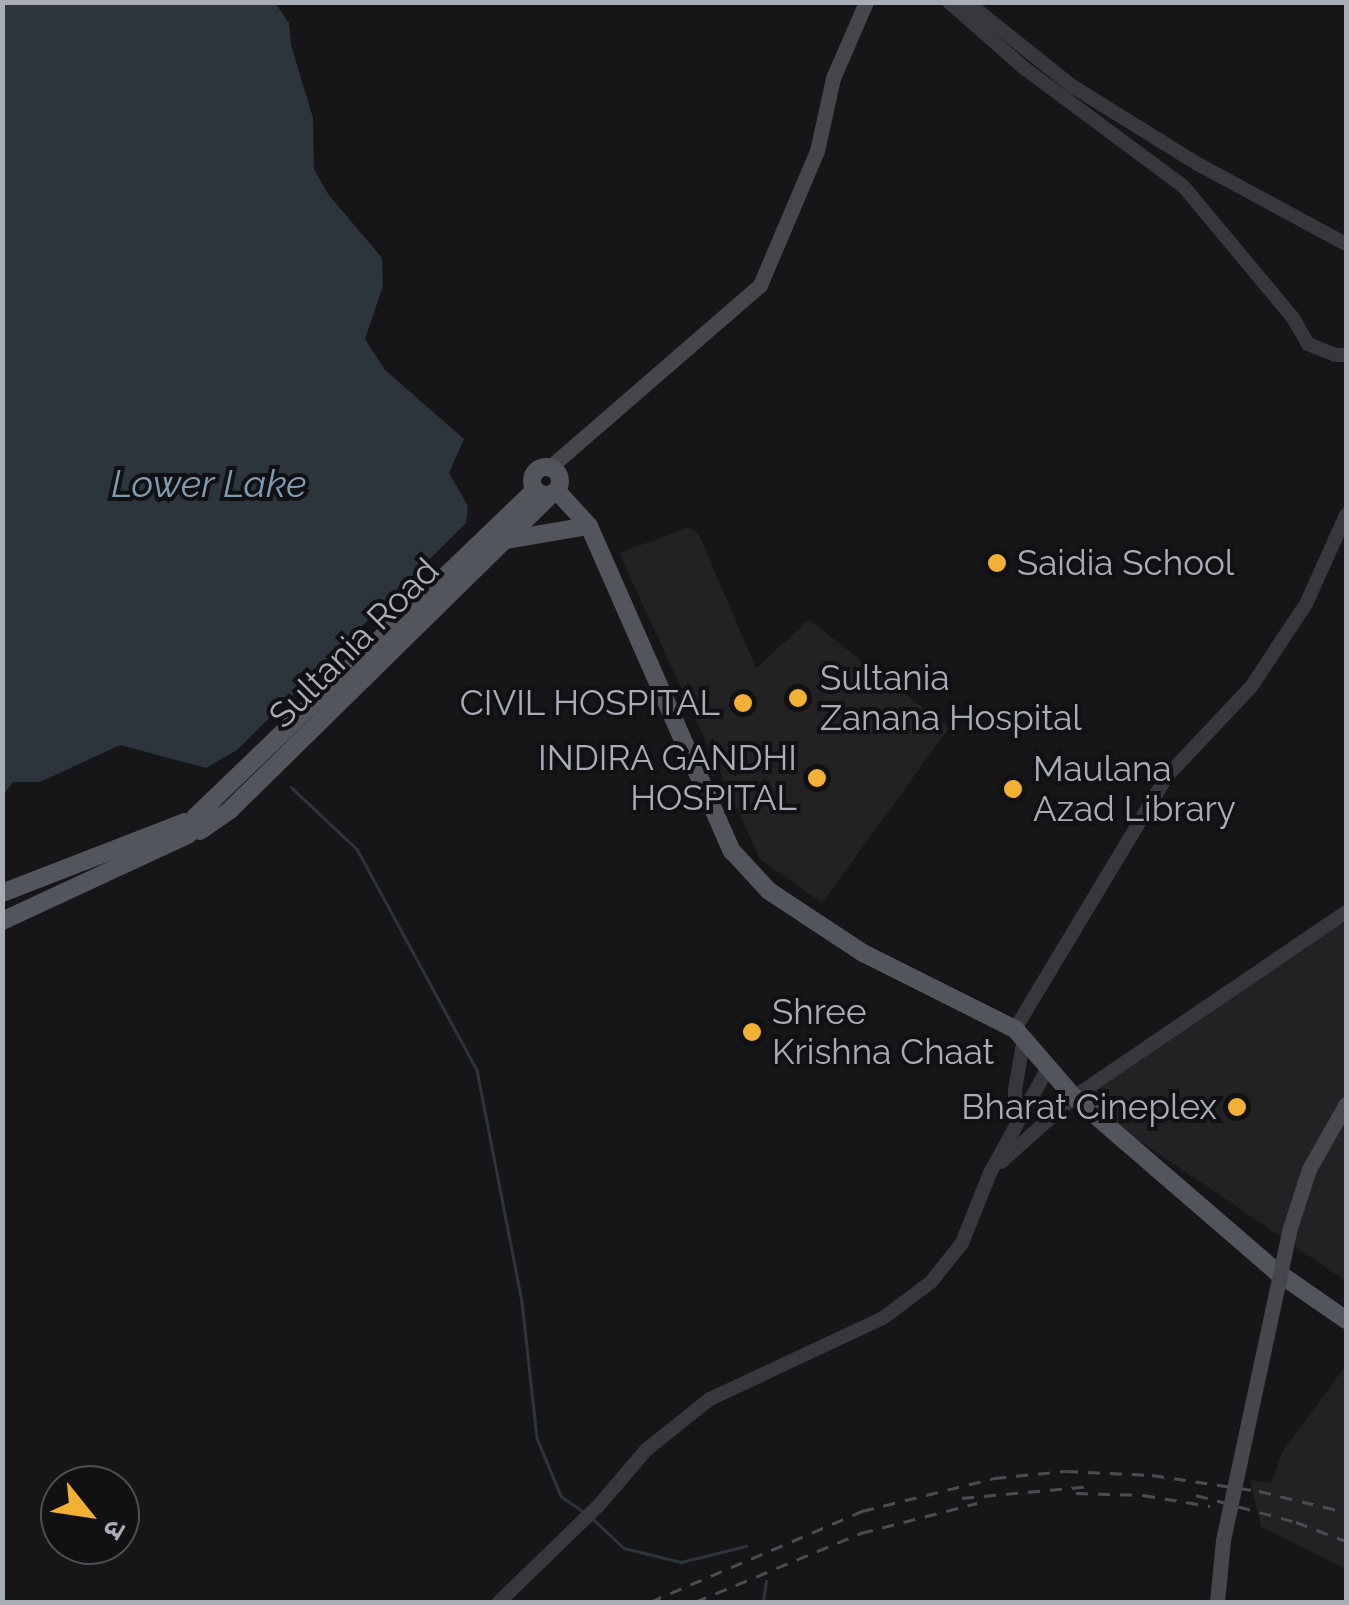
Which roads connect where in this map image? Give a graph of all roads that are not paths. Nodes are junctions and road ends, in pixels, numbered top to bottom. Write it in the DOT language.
graph roads {
  1 [pos="866,2"];
  2 [pos="949,2"];
  3 [pos="968,2"];
  4 [pos="1130,120"];
  5 [pos="1117,138"];
  6 [pos="1346,244"];
  7 [pos="1346,355"];
  8 [pos="550,484"];
  9 [pos="1346,515"];
  10 [pos="589,526"];
  11 [pos="506,540"];
  12 [pos="192,826"];
  13 [pos="2,893"];
  14 [pos="1346,912"];
  15 [pos="2,921"];
  16 [pos="1019,1034"];
  17 [pos="1049,1066"];
  18 [pos="1074,1097"];
  19 [pos="1346,1104"];
  20 [pos="1016,1124"];
  21 [pos="1026,1138"];
  22 [pos="990,1174"];
  23 [pos="1346,1320"];
  24 [pos="499,1602"];
  25 [pos="1217,1602"];
  1 -- 8 [label="main road"];
  2 -- 5 [label="street"];
  3 -- 4 [label="street"];
  4 -- 5 [label="street"];
  4 -- 6 [label="street"];
  5 -- 7 [label="street"];
  8 -- 10 [label="main road"];
  8 -- 11 [label="main road, Sultania Road"];
  8 -- 12 [label="main road, Sultania Road"];
  9 -- 16 [label="street"];
  10 -- 11 [label="main road"];
  10 -- 16 [label="main road"];
  11 -- 12 [label="main road, Sultania Road"];
  12 -- 13 [label="main road, Sultania Road"];
  12 -- 15 [label="main road, Sultania Road"];
  14 -- 18 [label="street"];
  16 -- 17 [label="main road"];
  16 -- 20 [label="street"];
  17 -- 18 [label="main road"];
  17 -- 20 [label="street"];
  18 -- 21 [label="street"];
  18 -- 23 [label="main road"];
  19 -- 25 [label="main road, bridge"];
  20 -- 21 [label="street"];
  20 -- 22 [label="street"];
  21 -- 22 [label="street"];
  22 -- 24 [label="street"];
}
